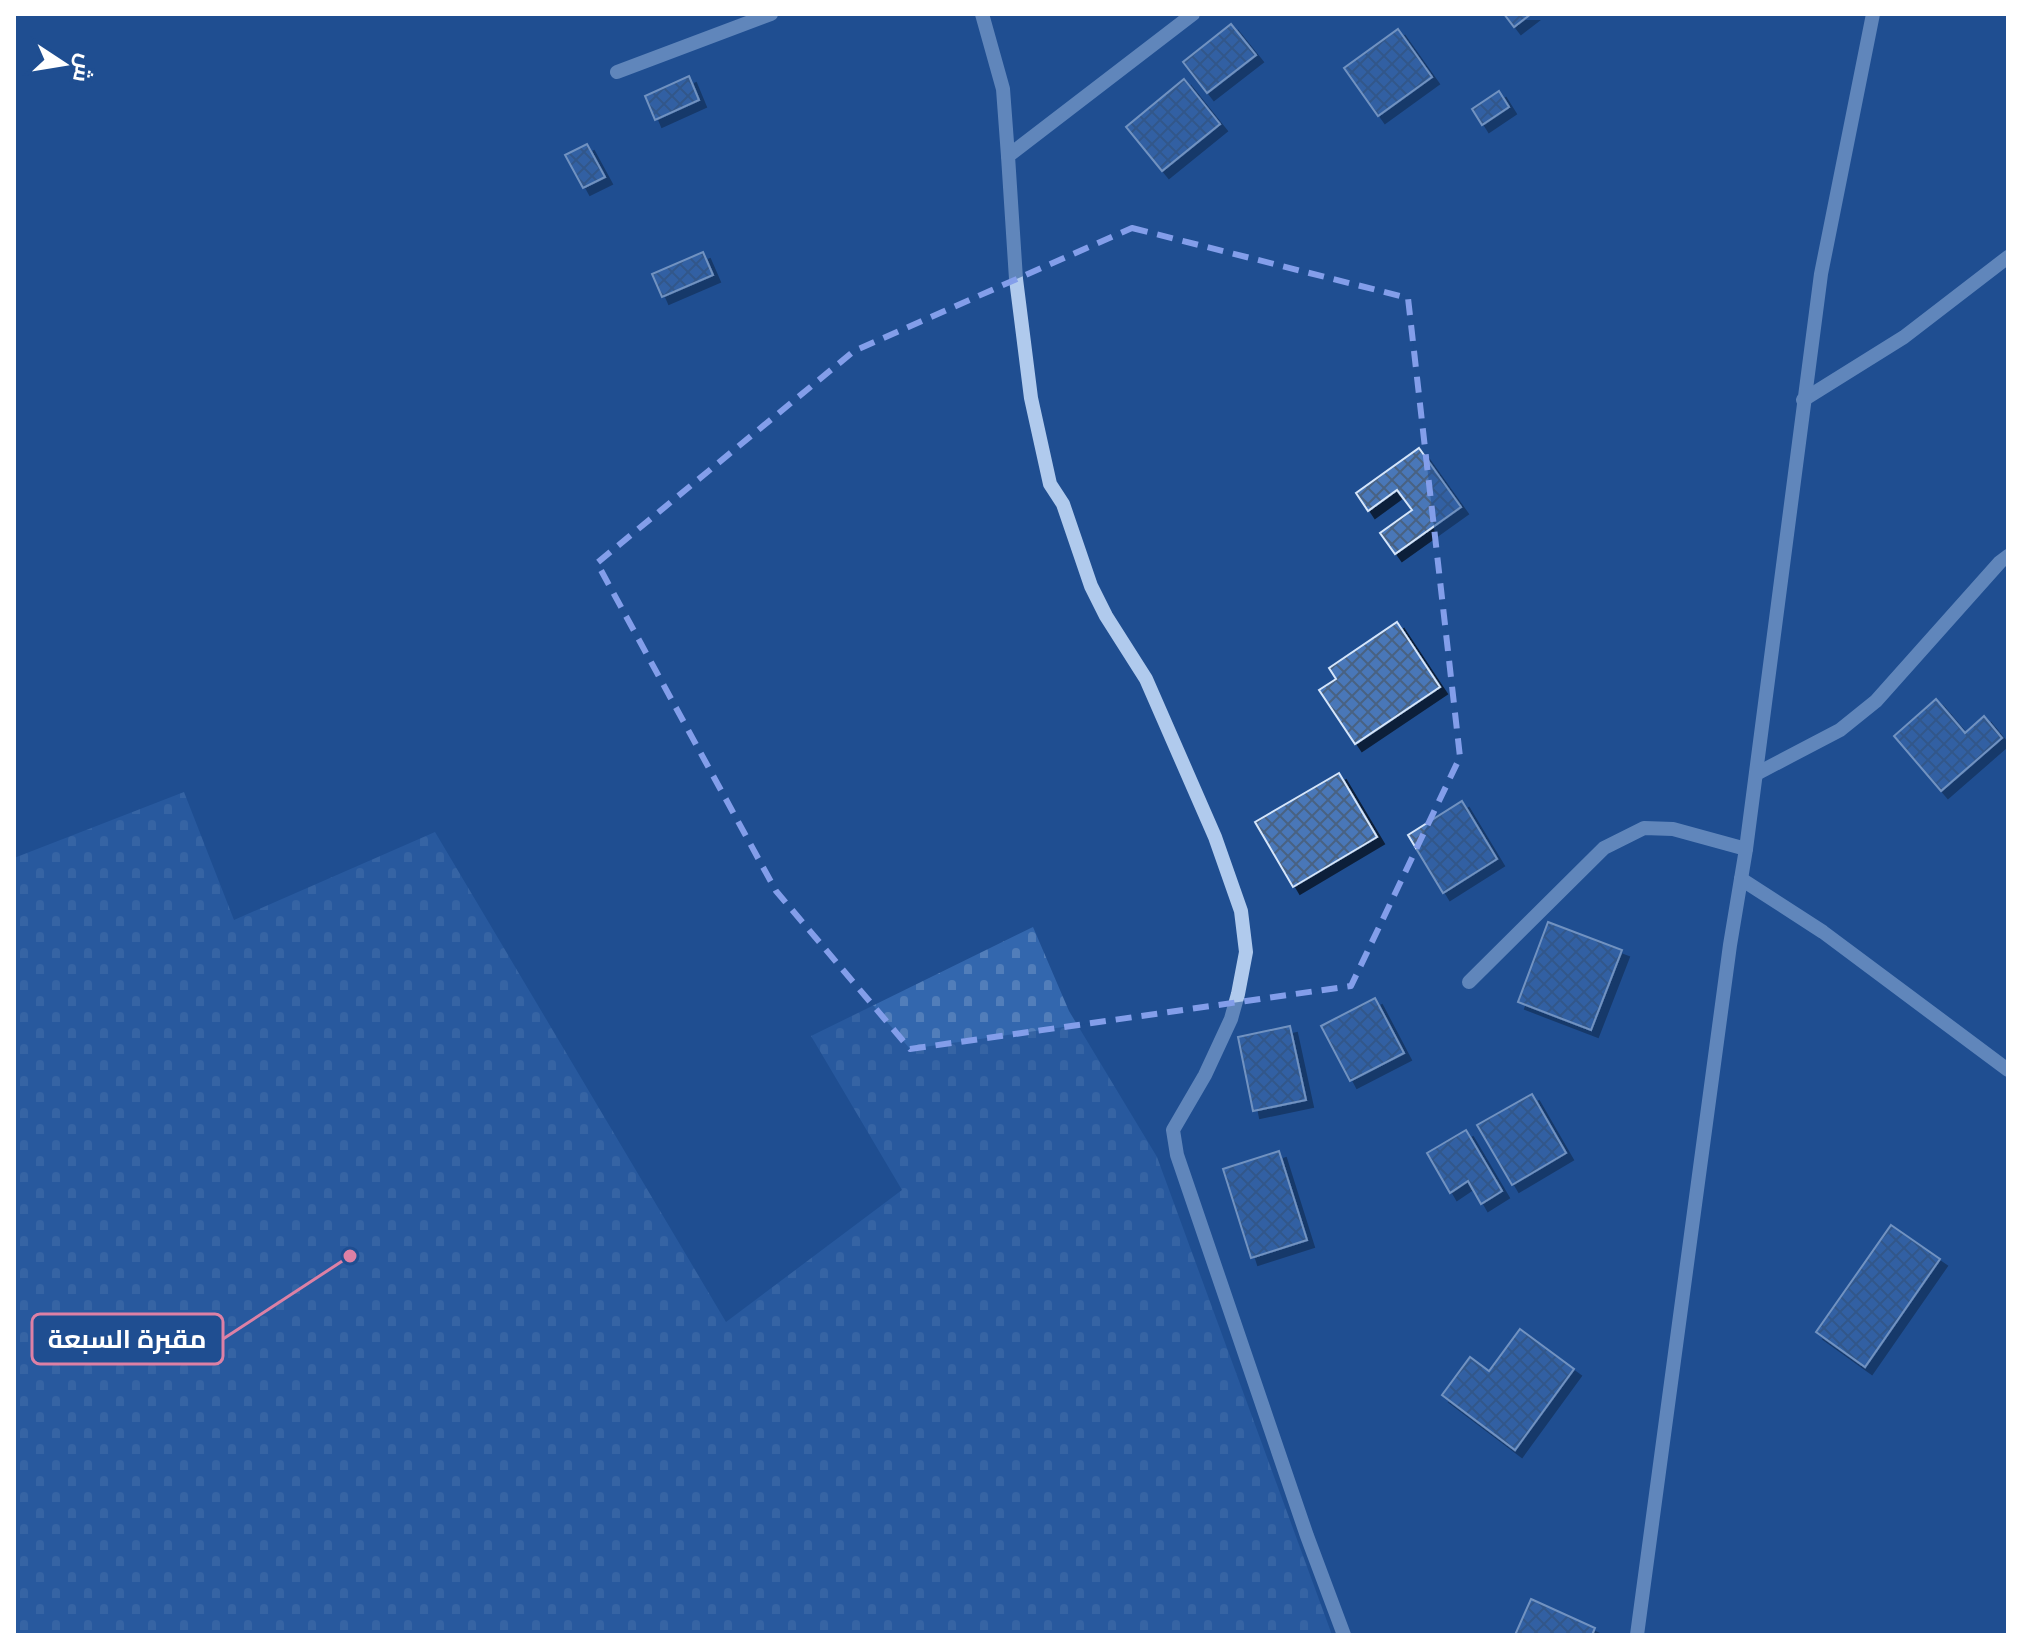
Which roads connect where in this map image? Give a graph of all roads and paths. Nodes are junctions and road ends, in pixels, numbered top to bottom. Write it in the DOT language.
graph roads {
  1 [pos="771,14"];
  2 [pos="982,14"];
  3 [pos="1193,14"];
  4 [pos="1873,14"];
  5 [pos="617,72"];
  6 [pos="1008,156"];
  7 [pos="2008,257"];
  8 [pos="1803,400"];
  9 [pos="2008,556"];
  10 [pos="1756,774"];
  11 [pos="1746,849"];
  12 [pos="1741,879"];
  13 [pos="1469,982"];
  14 [pos="2008,1070"];
  15 [pos="1344,1635"];
  16 [pos="1637,1635"];
  1 -- 5 [label="street"];
  2 -- 6 [label="street"];
  3 -- 6 [label="street"];
  4 -- 8 [label="street"];
  6 -- 15 [label="street"];
  7 -- 8 [label="street"];
  8 -- 10 [label="street"];
  9 -- 10 [label="street"];
  10 -- 11 [label="street"];
  11 -- 12 [label="street"];
  11 -- 13 [label="street"];
  12 -- 14 [label="street"];
  12 -- 16 [label="street"];
}
